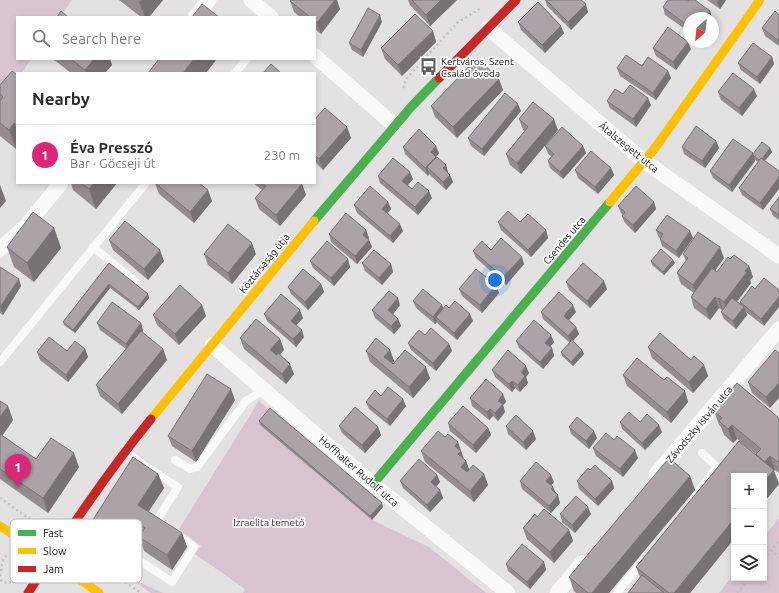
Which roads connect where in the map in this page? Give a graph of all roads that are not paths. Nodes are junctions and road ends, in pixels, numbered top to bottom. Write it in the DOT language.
graph roads {
  1 [pos="209,0"];
  2 [pos="251,0"];
  3 [pos="516,0"];
  4 [pos="760,0"];
  5 [pos="196,16"];
  6 [pos="270,16"];
  7 [pos="488,28"];
  8 [pos="316,57"];
  9 [pos="246,60"];
  10 [pos="236,72"];
  11 [pos="394,125"];
  12 [pos="644,161"];
  13 [pos="60,184"];
  14 [pos="145,184"];
  15 [pos="93,247"];
  16 [pos="0,249"];
  17 [pos="779,256"];
  18 [pos="136,282"];
  19 [pos="779,329"];
  20 [pos="212,345"];
  21 [pos="0,362"];
  22 [pos="265,389"];
  23 [pos="126,450"];
  24 [pos="702,453"];
  25 [pos="175,460"];
  26 [pos="373,484"];
  27 [pos="648,485"];
  28 [pos="688,503"];
  29 [pos="76,519"];
  30 [pos="0,526"];
  31 [pos="10,532"];
  32 [pos="592,551"];
  33 [pos="650,551"];
  34 [pos="142,562"];
  35 [pos="34,583"];
  36 [pos="85,583"];
  37 [pos="28,593"];
  38 [pos="99,593"];
  39 [pos="508,593"];
  40 [pos="557,593"];
  41 [pos="617,593"];
  1 -- 5 [label="street"];
  2 -- 6 [label="street"];
  3 -- 7 [label="street, Köztársaság útja"];
  4 -- 12 [label="street, Csendes utca"];
  7 -- 11 [label="street, Köztársaság útja"];
  7 -- 12 [label="street, Átalszegett utca"];
  8 -- 11 [label="street"];
  9 -- 10 [label="lane"];
  11 -- 20 [label="street, Köztársaság útja"];
  12 -- 17 [label="street, Átalszegett utca"];
  12 -- 26 [label="street, Csendes utca"];
  13 -- 16 [label="street"];
  14 -- 15 [label="lane"];
  15 -- 18 [label="lane"];
  15 -- 21 [label="lane"];
  19 -- 27 [label="street, Závodszky István utca"];
  20 -- 22 [label="street, Hoffhalter Rudolf utca"];
  20 -- 23 [label="street, Köztársaság útja"];
  22 -- 25 [label="lane"];
  22 -- 26 [label="street, Hoffhalter Rudolf utca"];
  23 -- 29 [label="street, Köztársaság útja"];
  23 -- 34 [label="lane"];
  24 -- 28 [label="lane"];
  26 -- 39 [label="street, Hoffhalter Rudolf utca"];
  30 -- 31 [label="street"];
  32 -- 40 [label="street"];
  33 -- 41 [label="lane"];
  35 -- 37 [label="street, Köztársaság útja"];
  36 -- 38 [label="street"];
}
